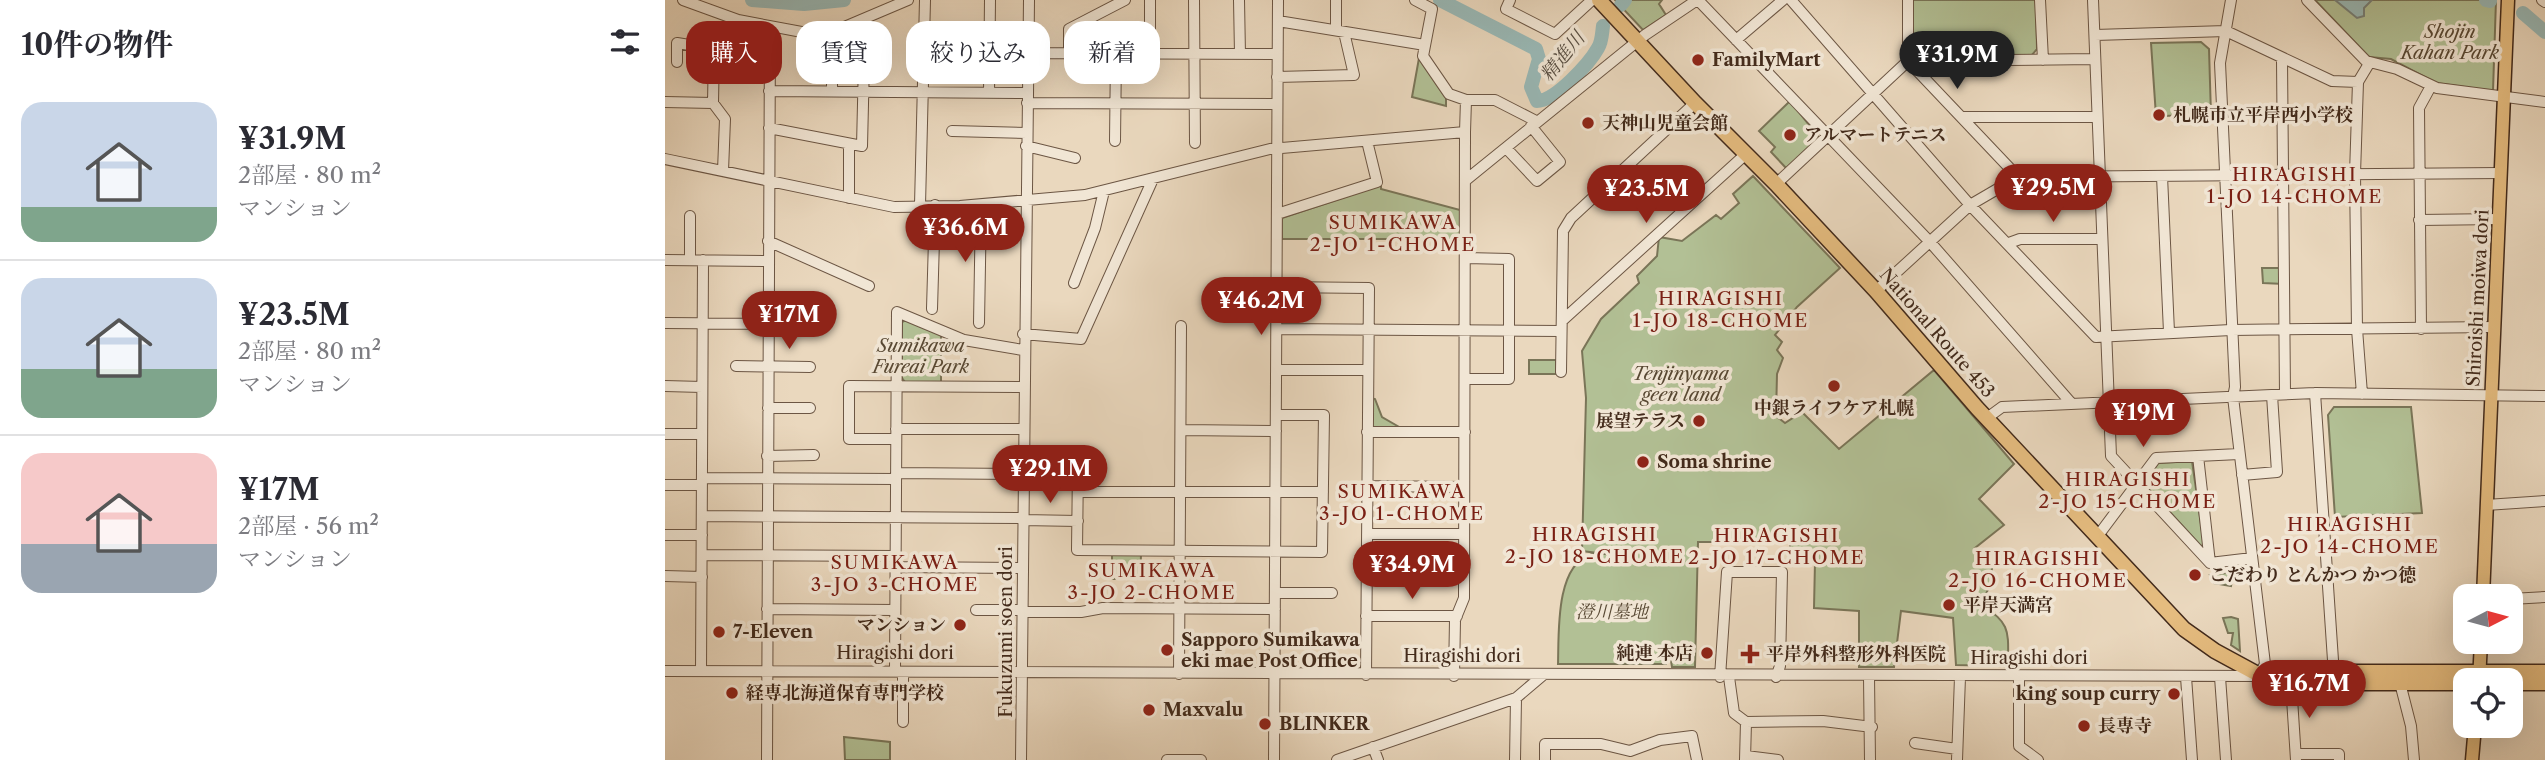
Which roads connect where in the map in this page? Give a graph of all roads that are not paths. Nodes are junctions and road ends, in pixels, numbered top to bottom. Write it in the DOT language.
graph roads {
  1 [pos="683,0"];
  2 [pos="908,0"];
  3 [pos="925,0"];
  4 [pos="990,0"];
  5 [pos="1029,0"];
  6 [pos="1125,0"];
  7 [pos="1150,0"];
  8 [pos="1194,0"];
  9 [pos="1240,0"];
  10 [pos="1277,0"];
  11 [pos="1336,0"];
  12 [pos="1415,0"];
  13 [pos="1510,0"];
  14 [pos="1592,0"];
  15 [pos="1599,0"];
  16 [pos="1697,0"];
  17 [pos="1783,0"];
  18 [pos="1791,0"];
  19 [pos="1908,0"];
  20 [pos="2040,0"];
  21 [pos="2093,0"];
  22 [pos="2231,0"];
  23 [pos="2308,0"];
  24 [pos="2508,0"];
  25 [pos="865,19"];
  26 [pos="745,21"];
  27 [pos="860,21"];
  28 [pos="1029,21"];
  29 [pos="1084,21"];
  30 [pos="1150,21"];
  31 [pos="1277,21"];
  32 [pos="1340,31"];
  33 [pos="2226,31"];
  34 [pos="2095,35"];
  35 [pos="1736,40"];
  36 [pos="1637,41"];
  37 [pos="686,44"];
  38 [pos="1425,45"];
  39 [pos="1160,53"];
  40 [pos="1195,54"];
  41 [pos="1240,54"];
  42 [pos="1277,54"];
  43 [pos="2095,59"];
  44 [pos="2043,60"];
  45 [pos="2282,60"];
  46 [pos="1908,61"];
  47 [pos="677,62"];
  48 [pos="2370,62"];
  49 [pos="1277,76"];
  50 [pos="2358,82"];
  51 [pos="713,84"];
  52 [pos="769,84"];
  53 [pos="832,84"];
  54 [pos="1027,84"];
  55 [pos="1116,84"];
  56 [pos="2431,86"];
  57 [pos="769,91"];
  58 [pos="832,91"];
  59 [pos="863,91"];
  60 [pos="922,92"];
  61 [pos="1875,92"];
  62 [pos="989,93"];
  63 [pos="1027,98"];
  64 [pos="2504,98"];
  65 [pos="1466,100"];
  66 [pos="665,102"];
  67 [pos="713,103"];
  68 [pos="1116,103"];
  69 [pos="1195,103"];
  70 [pos="1695,103"];
  71 [pos="2545,103"];
  72 [pos="1277,104"];
  73 [pos="1961,117"];
  74 [pos="2097,117"];
  75 [pos="1534,124"];
  76 [pos="769,128"];
  77 [pos="952,131"];
  78 [pos="1465,132"];
  79 [pos="1027,133"];
  80 [pos="1829,135"];
  81 [pos="1115,141"];
  82 [pos="1367,141"];
  83 [pos="1195,143"];
  84 [pos="849,144"];
  85 [pos="1026,146"];
  86 [pos="1506,148"];
  87 [pos="1277,149"];
  88 [pos="1747,153"];
  89 [pos="1075,158"];
  90 [pos="665,159"];
  91 [pos="723,171"];
  92 [pos="2501,173"];
  93 [pos="2355,174"];
  94 [pos="2419,174"];
  95 [pos="2162,176"];
  96 [pos="2225,176"];
  97 [pos="2281,176"];
  98 [pos="2018,177"];
  99 [pos="2099,177"];
  100 [pos="1153,179"];
  101 [pos="1466,180"];
  102 [pos="769,181"];
  103 [pos="1776,184"];
  104 [pos="1104,191"];
  105 [pos="849,198"];
  106 [pos="1025,201"];
  107 [pos="920,205"];
  108 [pos="935,205"];
  109 [pos="981,205"];
  110 [pos="1970,205"];
  111 [pos="1277,214"];
  112 [pos="690,216"];
  113 [pos="2499,219"];
  114 [pos="2419,220"];
  115 [pos="2102,239"];
  116 [pos="768,241"];
  117 [pos="1930,242"];
  118 [pos="2009,243"];
  119 [pos="1466,258"];
  120 [pos="665,260"];
  121 [pos="690,260"];
  122 [pos="703,260"];
  123 [pos="768,261"];
  124 [pos="1074,283"];
  125 [pos="869,286"];
  126 [pos="1277,287"];
  127 [pos="1876,291"];
  128 [pos="932,309"];
  129 [pos="1564,319"];
  130 [pos="665,323"];
  131 [pos="703,323"];
  132 [pos="979,323"];
  133 [pos="768,324"];
  134 [pos="810,324"];
  135 [pos="1181,326"];
  136 [pos="2494,327"];
  137 [pos="2284,329"];
  138 [pos="2357,329"];
  139 [pos="2421,329"];
  140 [pos="1277,330"];
  141 [pos="1369,330"];
  142 [pos="1466,330"];
  143 [pos="1508,330"];
  144 [pos="2231,330"];
  145 [pos="1561,331"];
  146 [pos="2169,332"];
  147 [pos="1023,334"];
  148 [pos="2106,335"];
  149 [pos="1023,349"];
  150 [pos="736,366"];
  151 [pos="768,366"];
  152 [pos="810,366"];
  153 [pos="1276,370"];
  154 [pos="1368,370"];
  155 [pos="1561,372"];
  156 [pos="1465,379"];
  157 [pos="665,386"];
  158 [pos="897,386"];
  159 [pos="702,387"];
  160 [pos="1023,387"];
  161 [pos="2315,393"];
  162 [pos="2285,394"];
  163 [pos="2362,394"];
  164 [pos="2272,395"];
  165 [pos="2491,396"];
  166 [pos="2545,396"];
  167 [pos="2233,397"];
  168 [pos="2108,402"];
  169 [pos="2072,404"];
  170 [pos="768,408"];
  171 [pos="810,408"];
  172 [pos="1276,415"];
  173 [pos="1986,418"];
  174 [pos="1023,429"];
  175 [pos="1181,430"];
  176 [pos="1276,431"];
  177 [pos="1367,432"];
  178 [pos="1465,432"];
  179 [pos="665,434"];
  180 [pos="702,434"];
  181 [pos="896,434"];
  182 [pos="2239,454"];
  183 [pos="814,455"];
  184 [pos="768,456"];
  185 [pos="2197,456"];
  186 [pos="1078,465"];
  187 [pos="1022,474"];
  188 [pos="2242,475"];
  189 [pos="896,476"];
  190 [pos="767,478"];
  191 [pos="702,482"];
  192 [pos="2137,483"];
  193 [pos="665,485"];
  194 [pos="1367,486"];
  195 [pos="1464,487"];
  196 [pos="1276,491"];
  197 [pos="1078,492"];
  198 [pos="1181,492"];
  199 [pos="1323,492"];
  200 [pos="2545,501"];
  201 [pos="2486,505"];
  202 [pos="702,516"];
  203 [pos="768,517"];
  204 [pos="895,518"];
  205 [pos="1022,519"];
  206 [pos="1077,521"];
  207 [pos="1367,534"];
  208 [pos="1464,534"];
  209 [pos="665,535"];
  210 [pos="702,536"];
  211 [pos="2097,537"];
  212 [pos="1181,551"];
  213 [pos="1276,551"];
  214 [pos="702,555"];
  215 [pos="767,555"];
  216 [pos="2252,558"];
  217 [pos="895,562"];
  218 [pos="2210,563"];
  219 [pos="1022,568"];
  220 [pos="665,576"];
  221 [pos="702,576"];
  222 [pos="1367,576"];
  223 [pos="1464,577"];
  224 [pos="2483,584"];
  225 [pos="1275,593"];
  226 [pos="1332,593"];
  227 [pos="2545,597"];
  228 [pos="2523,598"];
  229 [pos="1180,608"];
  230 [pos="767,609"];
  231 [pos="1275,609"];
  232 [pos="895,610"];
  233 [pos="976,610"];
  234 [pos="1022,611"];
  235 [pos="1366,616"];
  236 [pos="1457,616"];
  237 [pos="665,671"];
  238 [pos="701,671"];
  239 [pos="767,672"];
  240 [pos="2545,672"];
  241 [pos="899,673"];
  242 [pos="1021,673"];
  243 [pos="1179,674"];
  244 [pos="2523,674"];
  245 [pos="1275,675"];
  246 [pos="1366,675"];
  247 [pos="1454,676"];
  248 [pos="1542,676"];
  249 [pos="2259,676"];
  250 [pos="1725,677"];
  251 [pos="1776,677"];
  252 [pos="1869,677"];
  253 [pos="1960,677"];
  254 [pos="2019,677"];
  255 [pos="2186,677"];
  256 [pos="2220,677"];
  257 [pos="2334,677"];
  258 [pos="2453,677"];
  259 [pos="2291,683"];
  260 [pos="2400,683"];
  261 [pos="2453,683"];
  262 [pos="2523,683"];
  263 [pos="2545,683"];
  264 [pos="1516,698"];
  265 [pos="903,722"];
  266 [pos="1745,722"];
  267 [pos="1871,727"];
  268 [pos="2474,738"];
  269 [pos="1915,743"];
  270 [pos="1373,747"];
  271 [pos="1957,755"];
  272 [pos="2296,757"];
  273 [pos="1746,758"];
  274 [pos="767,760"];
  275 [pos="1021,760"];
  276 [pos="1167,760"];
  277 [pos="1201,760"];
  278 [pos="1274,760"];
  279 [pos="1337,760"];
  280 [pos="1378,760"];
  281 [pos="1515,760"];
  282 [pos="1545,760"];
  283 [pos="1697,760"];
  284 [pos="1778,760"];
  285 [pos="1870,760"];
  286 [pos="2038,760"];
  287 [pos="2192,760"];
  288 [pos="2226,760"];
  289 [pos="2339,760"];
  290 [pos="2414,760"];
  291 [pos="2472,760"];
  1 -- 26 [label="street"];
  2 -- 25 [label="street"];
  3 -- 60 [label="street"];
  4 -- 62 [label="street"];
  5 -- 28 [label="street, Fukuzumi soen dori"];
  6 -- 29 [label="street"];
  7 -- 30 [label="street"];
  8 -- 40 [label="street"];
  9 -- 41 [label="street"];
  10 -- 31 [label="street"];
  11 -- 32 [label="street"];
  12 -- 38 [label="street"];
  13 -- 14 [label="street"];
  15 -- 36 [label="highway, National Route 453"];
  16 -- 35 [label="street"];
  16 -- 36 [label="street"];
  17 -- 35 [label="street"];
  18 -- 61 [label="street"];
  19 -- 46 [label="street"];
  20 -- 44 [label="street"];
  21 -- 34 [label="street"];
  22 -- 33 [label="street"];
  23 -- 48 [label="street"];
  24 -- 64 [label="main road, Shiroishi moiwa dori"];
  25 -- 27 [label="street"];
  25 -- 59 [label="street"];
  31 -- 32 [label="street"];
  31 -- 42 [label="street"];
  32 -- 38 [label="street"];
  32 -- 49 [label="street"];
  33 -- 34 [label="street"];
  33 -- 45 [label="street"];
  33 -- 96 [label="street"];
  34 -- 43 [label="street"];
  35 -- 80 [label="street"];
  36 -- 70 [label="highway, National Route 453"];
  36 -- 75 [label="street"];
  37 -- 47 [label="street"];
  38 -- 65 [label="street"];
  39 -- 40 [label="street"];
  40 -- 41 [label="street"];
  40 -- 69 [label="street"];
  41 -- 42 [label="street"];
  42 -- 49 [label="street"];
  43 -- 44 [label="street"];
  43 -- 74 [label="street"];
  44 -- 46 [label="street"];
  45 -- 50 [label="street"];
  45 -- 97 [label="street"];
  46 -- 61 [label="street"];
  46 -- 73 [label="street"];
  48 -- 50 [label="street"];
  48 -- 56 [label="street"];
  49 -- 72 [label="street"];
  50 -- 93 [label="street"];
  51 -- 67 [label="street"];
  52 -- 57 [label="street"];
  53 -- 58 [label="street"];
  54 -- 63 [label="street, Fukuzumi soen dori"];
  55 -- 68 [label="street"];
  56 -- 64 [label="street"];
  56 -- 94 [label="street"];
  57 -- 58 [label="street"];
  57 -- 76 [label="street"];
  58 -- 59 [label="street"];
  59 -- 60 [label="street"];
  59 -- 84 [label="street"];
  60 -- 62 [label="street"];
  60 -- 107 [label="street"];
  61 -- 80 [label="street"];
  61 -- 110 [label="street"];
  62 -- 63 [label="street"];
  63 -- 68 [label="street"];
  63 -- 79 [label="street, Fukuzumi soen dori"];
  64 -- 71 [label="street"];
  64 -- 92 [label="main road, Shiroishi moiwa dori"];
  65 -- 75 [label="street"];
  65 -- 78 [label="street"];
  66 -- 67 [label="street"];
  67 -- 91 [label="street"];
  68 -- 69 [label="street"];
  68 -- 81 [label="street"];
  69 -- 72 [label="street"];
  69 -- 83 [label="street"];
  70 -- 88 [label="highway, National Route 453"];
  70 -- 129 [label="street"];
  72 -- 87 [label="street"];
  73 -- 74 [label="street"];
  73 -- 98 [label="street"];
  74 -- 99 [label="street"];
  75 -- 86 [label="street"];
  75 -- 86 [label="street"];
  76 -- 84 [label="street"];
  76 -- 102 [label="street"];
  77 -- 79 [label="street"];
  78 -- 82 [label="street"];
  78 -- 101 [label="street"];
  79 -- 85 [label="street, Fukuzumi soen dori"];
  80 -- 103 [label="street"];
  80 -- 117 [label="street"];
  82 -- 87 [label="street"];
  82 -- 111 [label="street"];
  84 -- 105 [label="street"];
  85 -- 89 [label="street"];
  85 -- 106 [label="street, Fukuzumi soen dori"];
  86 -- 101 [label="street"];
  87 -- 100 [label="street"];
  87 -- 111 [label="street"];
  88 -- 103 [label="highway, National Route 453"];
  88 -- 129 [label="street"];
  90 -- 91 [label="street"];
  91 -- 102 [label="street"];
  92 -- 94 [label="street"];
  92 -- 113 [label="main road, Shiroishi moiwa dori"];
  93 -- 94 [label="street"];
  93 -- 97 [label="street"];
  93 -- 138 [label="street"];
  94 -- 114 [label="street"];
  95 -- 96 [label="street"];
  95 -- 99 [label="street"];
  95 -- 146 [label="street"];
  96 -- 97 [label="street"];
  96 -- 144 [label="street"];
  97 -- 137 [label="street"];
  98 -- 99 [label="street"];
  98 -- 110 [label="street"];
  99 -- 115 [label="street"];
  100 -- 104 [label="street"];
  100 -- 147 [label="street"];
  101 -- 119 [label="street"];
  102 -- 105 [label="street"];
  102 -- 116 [label="street"];
  103 -- 127 [label="highway, National Route 453"];
  104 -- 106 [label="street"];
  104 -- 124 [label="street"];
  105 -- 107 [label="street"];
  106 -- 109 [label="street"];
  106 -- 147 [label="street, Fukuzumi soen dori"];
  107 -- 108 [label="street"];
  108 -- 109 [label="street"];
  108 -- 128 [label="street"];
  109 -- 132 [label="street"];
  110 -- 117 [label="street"];
  110 -- 118 [label="street"];
  111 -- 126 [label="street"];
  112 -- 121 [label="street"];
  113 -- 114 [label="street"];
  113 -- 136 [label="main road, Shiroishi moiwa dori"];
  114 -- 139 [label="street"];
  115 -- 118 [label="street"];
  115 -- 148 [label="street"];
  116 -- 123 [label="street"];
  116 -- 125 [label="street"];
  117 -- 127 [label="street"];
  117 -- 169 [label="street"];
  118 -- 148 [label="street"];
  119 -- 142 [label="street"];
  119 -- 143 [label="street"];
  120 -- 121 [label="street"];
  121 -- 122 [label="street"];
  122 -- 123 [label="street"];
  122 -- 131 [label="street"];
  123 -- 133 [label="street"];
  126 -- 140 [label="street"];
  126 -- 141 [label="street"];
  127 -- 173 [label="highway, National Route 453"];
  129 -- 145 [label="street"];
  130 -- 131 [label="street"];
  131 -- 133 [label="street"];
  131 -- 159 [label="street"];
  133 -- 134 [label="street"];
  133 -- 151 [label="street"];
  135 -- 175 [label="street"];
  136 -- 139 [label="street"];
  136 -- 165 [label="main road, Shiroishi moiwa dori"];
  137 -- 138 [label="street"];
  137 -- 144 [label="street"];
  137 -- 162 [label="street"];
  138 -- 139 [label="street"];
  138 -- 163 [label="street"];
  140 -- 141 [label="street"];
  140 -- 153 [label="street"];
  141 -- 142 [label="street"];
  141 -- 154 [label="street"];
  142 -- 143 [label="street"];
  142 -- 156 [label="street"];
  143 -- 145 [label="street"];
  143 -- 156 [label="street"];
  144 -- 146 [label="street"];
  144 -- 167 [label="street"];
  145 -- 155 [label="street"];
  146 -- 148 [label="street"];
  147 -- 149 [label="street, Fukuzumi soen dori"];
  148 -- 168 [label="street"];
  149 -- 158 [label="street"];
  149 -- 160 [label="street, Fukuzumi soen dori"];
  150 -- 151 [label="street"];
  151 -- 152 [label="street"];
  151 -- 170 [label="street"];
  153 -- 154 [label="street"];
  153 -- 172 [label="street"];
  154 -- 177 [label="street"];
  156 -- 178 [label="street"];
  157 -- 159 [label="street"];
  158 -- 160 [label="street"];
  158 -- 181 [label="street"];
  158 -- 181 [label="street"];
  159 -- 180 [label="street"];
  160 -- 174 [label="street, Fukuzumi soen dori"];
  161 -- 162 [label="street"];
  161 -- 163 [label="street"];
  161 -- 257 [label="street"];
  162 -- 164 [label="street"];
  163 -- 165 [label="street"];
  164 -- 167 [label="street"];
  164 -- 188 [label="street"];
  165 -- 166 [label="street"];
  165 -- 201 [label="main road, Shiroishi moiwa dori"];
  167 -- 168 [label="street"];
  167 -- 182 [label="street"];
  168 -- 169 [label="street"];
  168 -- 192 [label="street"];
  169 -- 173 [label="street"];
  170 -- 171 [label="street"];
  170 -- 184 [label="street"];
  172 -- 176 [label="street"];
  172 -- 199 [label="street"];
  173 -- 211 [label="highway, National Route 453"];
  174 -- 181 [label="street"];
  174 -- 187 [label="street, Fukuzumi soen dori"];
  175 -- 176 [label="street"];
  175 -- 198 [label="street"];
  176 -- 196 [label="street"];
  177 -- 178 [label="street"];
  177 -- 194 [label="street"];
  178 -- 195 [label="street"];
  179 -- 180 [label="street"];
  180 -- 191 [label="street"];
  181 -- 189 [label="street"];
  182 -- 185 [label="street"];
  182 -- 188 [label="street"];
  183 -- 184 [label="street"];
  184 -- 190 [label="street"];
  185 -- 192 [label="street"];
  185 -- 218 [label="street"];
  186 -- 197 [label="street"];
  187 -- 189 [label="street"];
  187 -- 205 [label="street, Fukuzumi soen dori"];
  188 -- 216 [label="street"];
  189 -- 190 [label="street"];
  189 -- 204 [label="street"];
  190 -- 191 [label="street"];
  190 -- 203 [label="street"];
  191 -- 193 [label="street"];
  191 -- 202 [label="street"];
  192 -- 211 [label="street"];
  192 -- 218 [label="street"];
  194 -- 195 [label="street"];
  194 -- 207 [label="street"];
  195 -- 208 [label="street"];
  196 -- 198 [label="street"];
  196 -- 199 [label="street"];
  196 -- 213 [label="street"];
  197 -- 198 [label="street"];
  197 -- 206 [label="street"];
  198 -- 212 [label="street"];
  199 -- 213 [label="street"];
  200 -- 201 [label="street"];
  201 -- 224 [label="main road, Shiroishi moiwa dori"];
  202 -- 203 [label="street"];
  202 -- 210 [label="street"];
  203 -- 204 [label="street"];
  203 -- 215 [label="street"];
  204 -- 205 [label="street"];
  204 -- 217 [label="street"];
  205 -- 206 [label="street"];
  205 -- 219 [label="street, Fukuzumi soen dori"];
  206 -- 212 [label="street"];
  207 -- 208 [label="street"];
  207 -- 222 [label="street"];
  208 -- 223 [label="street"];
  209 -- 210 [label="street"];
  210 -- 214 [label="street"];
  211 -- 249 [label="highway, National Route 453"];
  212 -- 213 [label="street"];
  212 -- 229 [label="street"];
  213 -- 225 [label="street"];
  214 -- 215 [label="street"];
  214 -- 221 [label="street"];
  215 -- 217 [label="street"];
  215 -- 230 [label="street"];
  216 -- 218 [label="street"];
  216 -- 249 [label="street"];
  217 -- 219 [label="street"];
  217 -- 232 [label="street"];
  219 -- 234 [label="street, Fukuzumi soen dori"];
  220 -- 221 [label="street"];
  221 -- 238 [label="street"];
  222 -- 223 [label="street"];
  222 -- 235 [label="street"];
  223 -- 236 [label="street"];
  225 -- 226 [label="street"];
  225 -- 231 [label="street"];
  227 -- 228 [label="street"];
  229 -- 231 [label="street"];
  229 -- 234 [label="street"];
  229 -- 243 [label="street"];
  230 -- 232 [label="street"];
  230 -- 239 [label="street"];
  231 -- 245 [label="street"];
  232 -- 241 [label="street"];
  233 -- 234 [label="street"];
  234 -- 242 [label="street, Fukuzumi soen dori"];
  235 -- 236 [label="street"];
  235 -- 246 [label="street"];
  236 -- 247 [label="street"];
  237 -- 238 [label="street, Hiragishi dori"];
  238 -- 239 [label="street, Hiragishi dori"];
  239 -- 241 [label="street, Hiragishi dori"];
  239 -- 274 [label="street"];
  240 -- 244 [label="highway, Hiragishi dori"];
  241 -- 242 [label="street, Hiragishi dori"];
  241 -- 265 [label="street"];
  242 -- 243 [label="street, Hiragishi dori"];
  242 -- 275 [label="street, Fukuzumi soen dori"];
  243 -- 245 [label="street, Hiragishi dori"];
  245 -- 246 [label="street, Hiragishi dori"];
  245 -- 278 [label="street"];
  246 -- 247 [label="street, Hiragishi dori"];
  247 -- 248 [label="street, Hiragishi dori"];
  248 -- 250 [label="street, Hiragishi dori"];
  248 -- 264 [label="street"];
  249 -- 256 [label="street, Hiragishi dori"];
  249 -- 257 [label="highway, Hiragishi dori"];
  249 -- 259 [label="highway, Hiragishi dori"];
  250 -- 251 [label="street, Hiragishi dori"];
  250 -- 251 [label="street"];
  250 -- 266 [label="street"];
  251 -- 252 [label="street, Hiragishi dori"];
  252 -- 253 [label="street, Hiragishi dori"];
  252 -- 267 [label="street"];
  253 -- 254 [label="street, Hiragishi dori"];
  253 -- 271 [label="street"];
  254 -- 255 [label="street, Hiragishi dori"];
  254 -- 286 [label="street"];
  255 -- 256 [label="street, Hiragishi dori"];
  255 -- 287 [label="street"];
  256 -- 288 [label="street"];
  257 -- 258 [label="highway, Hiragishi dori"];
  257 -- 259 [label="highway, Hiragishi dori"];
  257 -- 260 [label="highway, Hiragishi dori"];
  259 -- 272 [label="street"];
  260 -- 261 [label="highway, Hiragishi dori"];
  260 -- 290 [label="street"];
  262 -- 263 [label="highway"];
  264 -- 270 [label="street"];
  264 -- 281 [label="street"];
  266 -- 267 [label="street"];
  266 -- 273 [label="street"];
  267 -- 285 [label="street"];
  268 -- 291 [label="main road"];
  269 -- 271 [label="street"];
  270 -- 279 [label="street"];
  270 -- 280 [label="street"];
  272 -- 289 [label="street"];
  273 -- 284 [label="street"];
  276 -- 277 [label="street"];
  282 -- 283 [label="street"];
}
